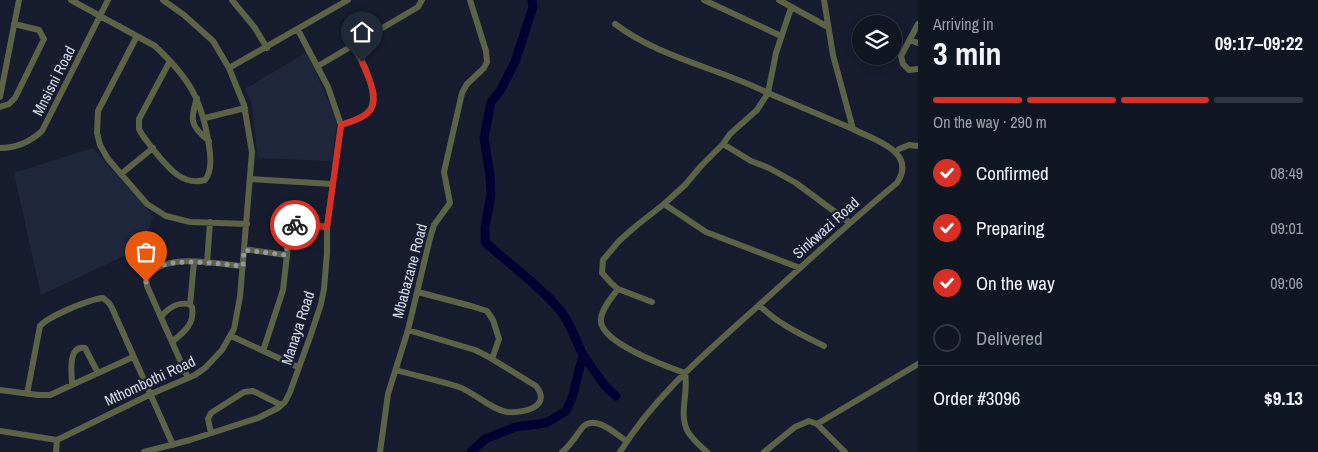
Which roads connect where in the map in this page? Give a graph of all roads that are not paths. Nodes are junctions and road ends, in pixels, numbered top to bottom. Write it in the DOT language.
graph roads {
  1 [pos="19,0"];
  2 [pos="71,0"];
  3 [pos="108,0"];
  4 [pos="163,0"];
  5 [pos="232,0"];
  6 [pos="348,0"];
  7 [pos="422,0"];
  8 [pos="470,0"];
  9 [pos="704,0"];
  10 [pos="779,0"];
  11 [pos="824,0"];
  12 [pos="791,8"];
  13 [pos="101,15"];
  14 [pos="14,24"];
  15 [pos="615,24"];
  16 [pos="918,24"];
  17 [pos="828,27"];
  18 [pos="298,30"];
  19 [pos="137,36"];
  20 [pos="780,36"];
  21 [pos="910,40"];
  22 [pos="918,43"];
  23 [pos="352,47"];
  24 [pos="267,48"];
  25 [pos="170,61"];
  26 [pos="318,66"];
  27 [pos="230,68"];
  28 [pos="918,69"];
  29 [pos="768,93"];
  30 [pos="0,97"];
  31 [pos="197,98"];
  32 [pos="0,108"];
  33 [pos="244,108"];
  34 [pos="205,118"];
  35 [pos="341,125"];
  36 [pos="853,129"];
  37 [pos="208,141"];
  38 [pos="723,144"];
  39 [pos="918,146"];
  40 [pos="0,148"];
  41 [pos="153,148"];
  42 [pos="899,149"];
  43 [pos="121,174"];
  44 [pos="251,179"];
  45 [pos="332,184"];
  46 [pos="664,204"];
  47 [pos="210,222"];
  48 [pos="850,223"];
  49 [pos="246,224"];
  50 [pos="327,227"];
  51 [pos="244,250"];
  52 [pos="286,255"];
  53 [pos="194,262"];
  54 [pos="207,263"];
  55 [pos="243,266"];
  56 [pos="800,268"];
  57 [pos="618,289"];
  58 [pos="418,292"];
  59 [pos="652,302"];
  60 [pos="190,305"];
  61 [pos="759,305"];
  62 [pos="161,317"];
  63 [pos="408,330"];
  64 [pos="231,336"];
  65 [pos="172,342"];
  66 [pos="824,346"];
  67 [pos="263,351"];
  68 [pos="133,357"];
  69 [pos="492,358"];
  70 [pos="918,364"];
  71 [pos="298,367"];
  72 [pos="396,370"];
  73 [pos="98,373"];
  74 [pos="685,373"];
  75 [pos="188,378"];
  76 [pos="72,385"];
  77 [pos="0,390"];
  78 [pos="27,394"];
  79 [pos="151,394"];
  80 [pos="281,405"];
  81 [pos="817,424"];
  82 [pos="0,431"];
  83 [pos="211,434"];
  84 [pos="57,440"];
  85 [pos="626,441"];
  86 [pos="173,445"];
  87 [pos="56,452"];
  88 [pos="144,452"];
  89 [pos="380,452"];
  90 [pos="562,452"];
  91 [pos="620,452"];
  92 [pos="707,452"];
  93 [pos="764,452"];
  94 [pos="845,452"];
  1 -- 14 [label="street"];
  2 -- 13 [label="street"];
  3 -- 13 [label="street, Mnsisni Road"];
  4 -- 27 [label="street, Mthombothi Road"];
  5 -- 24 [label="street"];
  6 -- 18 [label="street"];
  7 -- 23 [label="street"];
  8 -- 58 [label="street, Mbabazane Road"];
  9 -- 20 [label="street"];
  10 -- 12 [label="street"];
  11 -- 17 [label="street"];
  12 -- 17 [label="street"];
  12 -- 20 [label="street"];
  13 -- 19 [label="street"];
  13 -- 40 [label="street, Mnsisni Road"];
  14 -- 30 [label="street"];
  14 -- 32 [label="street"];
  15 -- 29 [label="street"];
  16 -- 21 [label="street"];
  17 -- 36 [label="street"];
  18 -- 24 [label="street"];
  18 -- 26 [label="street, Manaya Road"];
  19 -- 25 [label="street"];
  19 -- 43 [label="street"];
  20 -- 29 [label="street"];
  21 -- 22 [label="street"];
  21 -- 28 [label="street"];
  23 -- 26 [label="street"];
  23 -- 35 [label="street"];
  24 -- 27 [label="street"];
  25 -- 31 [label="street"];
  25 -- 41 [label="street"];
  26 -- 35 [label="street, Manaya Road"];
  27 -- 33 [label="street, Mthombothi Road"];
  29 -- 36 [label="street"];
  29 -- 38 [label="street"];
  31 -- 34 [label="street"];
  31 -- 37 [label="street"];
  33 -- 34 [label="street"];
  33 -- 44 [label="street, Mthombothi Road"];
  34 -- 37 [label="street"];
  35 -- 45 [label="street, Manaya Road"];
  36 -- 42 [label="street"];
  37 -- 41 [label="street"];
  38 -- 46 [label="street"];
  38 -- 48 [label="street"];
  39 -- 42 [label="street"];
  41 -- 43 [label="street"];
  42 -- 48 [label="street, Sinkwazi Road"];
  43 -- 47 [label="street"];
  44 -- 45 [label="street"];
  44 -- 49 [label="street, Mthombothi Road"];
  45 -- 50 [label="street, Manaya Road"];
  46 -- 56 [label="street"];
  46 -- 57 [label="street"];
  47 -- 49 [label="street"];
  47 -- 54 [label="street"];
  48 -- 56 [label="street, Sinkwazi Road"];
  49 -- 51 [label="street, Mthombothi Road"];
  50 -- 52 [label="street"];
  50 -- 71 [label="street, Manaya Road"];
  51 -- 52 [label="street"];
  51 -- 55 [label="street, Mthombothi Road"];
  52 -- 67 [label="street"];
  53 -- 54 [label="street"];
  53 -- 60 [label="street"];
  53 -- 62 [label="street"];
  54 -- 55 [label="street"];
  55 -- 64 [label="street, Mthombothi Road"];
  56 -- 61 [label="street, Sinkwazi Road"];
  57 -- 59 [label="street"];
  57 -- 74 [label="street"];
  58 -- 63 [label="street, Mbabazane Road"];
  58 -- 69 [label="street"];
  60 -- 62 [label="street"];
  60 -- 65 [label="street"];
  61 -- 66 [label="street"];
  61 -- 74 [label="street, Sinkwazi Road"];
  62 -- 65 [label="street"];
  63 -- 69 [label="street"];
  63 -- 72 [label="street, Mbabazane Road"];
  64 -- 67 [label="street"];
  64 -- 75 [label="street, Mthombothi Road"];
  65 -- 75 [label="street"];
  67 -- 71 [label="street"];
  68 -- 73 [label="street"];
  68 -- 78 [label="street"];
  68 -- 79 [label="street"];
  69 -- 72 [label="street"];
  70 -- 81 [label="street"];
  71 -- 80 [label="street, Manaya Road"];
  72 -- 89 [label="street, Mbabazane Road"];
  73 -- 76 [label="street"];
  73 -- 76 [label="street"];
  74 -- 85 [label="street, Sinkwazi Road"];
  74 -- 92 [label="street"];
  75 -- 79 [label="street, Mthombothi Road"];
  76 -- 78 [label="street"];
  77 -- 78 [label="street"];
  79 -- 84 [label="street, Mthombothi Road"];
  79 -- 86 [label="street"];
  80 -- 83 [label="street"];
  80 -- 83 [label="street"];
  81 -- 93 [label="street"];
  81 -- 94 [label="street"];
  82 -- 84 [label="street"];
  83 -- 86 [label="street"];
  84 -- 87 [label="street"];
  85 -- 90 [label="street"];
  85 -- 91 [label="street, Sinkwazi Road"];
  86 -- 88 [label="street"];
}
